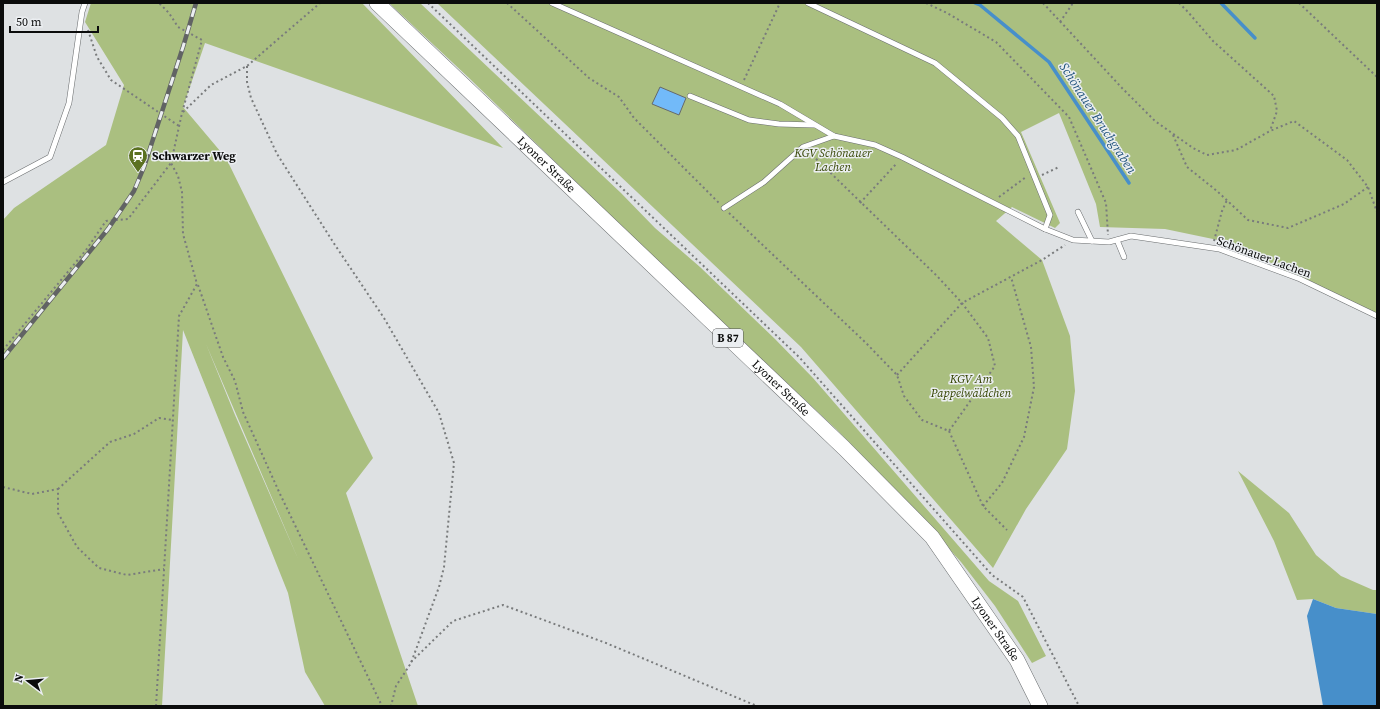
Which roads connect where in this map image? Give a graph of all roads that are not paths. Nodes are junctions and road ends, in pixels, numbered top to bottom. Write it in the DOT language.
graph roads {
  1 [pos="85,3"];
  2 [pos="377,3"];
  3 [pos="552,3"];
  4 [pos="808,3"];
  5 [pos="690,96"];
  6 [pos="815,125"];
  7 [pos="834,136"];
  8 [pos="3,182"];
  9 [pos="724,208"];
  10 [pos="1078,212"];
  11 [pos="1045,228"];
  12 [pos="1117,240"];
  13 [pos="1092,241"];
  14 [pos="1124,257"];
  15 [pos="1377,316"];
  16 [pos="1040,706"];
  1 -- 8 [label="lane"];
  2 -- 16 [label="main road, Lyoner Straße / B 87"];
  3 -- 6 [label="lane"];
  4 -- 11 [label="lane"];
  5 -- 6 [label="lane"];
  6 -- 7 [label="lane"];
  7 -- 9 [label="lane"];
  7 -- 11 [label="lane, Schönauer Lachen"];
  10 -- 13 [label="lane"];
  11 -- 13 [label="lane, Schönauer Lachen"];
  12 -- 13 [label="lane, Schönauer Lachen"];
  12 -- 14 [label="lane"];
  12 -- 15 [label="lane, Schönauer Lachen"];
}
